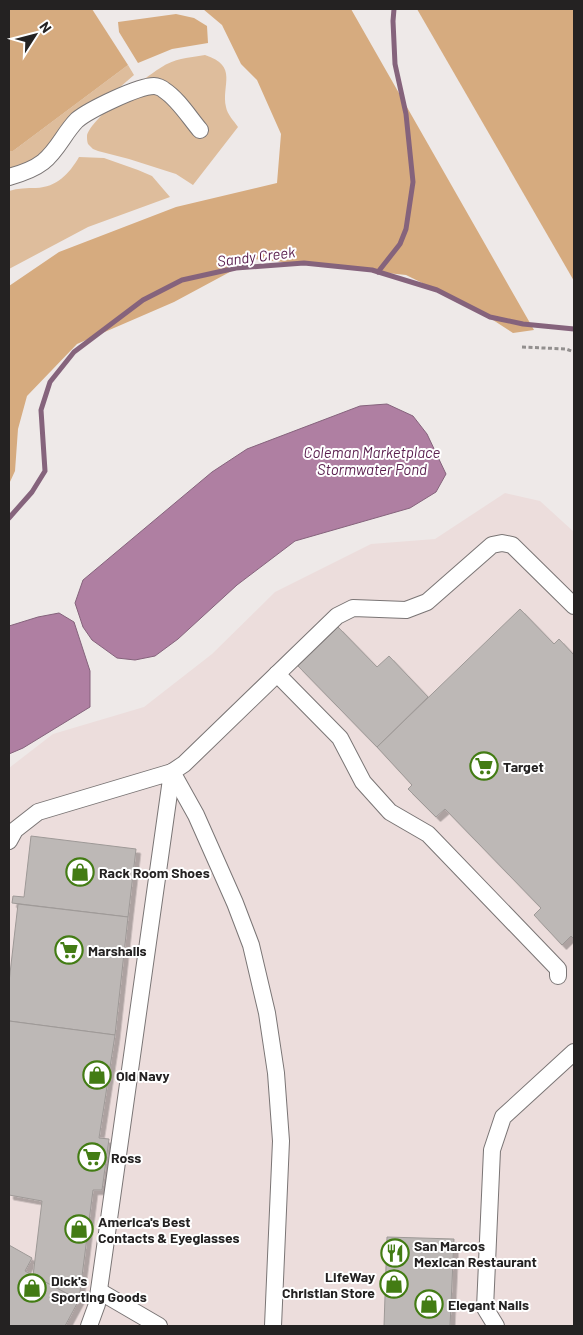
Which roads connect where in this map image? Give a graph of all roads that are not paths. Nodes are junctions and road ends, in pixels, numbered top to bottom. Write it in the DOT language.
graph roads {
  1 [pos="200,130"];
  2 [pos="9,177"];
  3 [pos="574,606"];
  4 [pos="277,674"];
  5 [pos="172,772"];
  6 [pos="9,841"];
  7 [pos="558,976"];
  8 [pos="574,1052"];
  9 [pos="98,1291"];
  10 [pos="89,1326"];
  11 [pos="159,1326"];
  12 [pos="273,1326"];
  13 [pos="496,1326"];
  1 -- 2 [label="street"];
  3 -- 4 [label="street"];
  4 -- 5 [label="street"];
  4 -- 7 [label="street"];
  5 -- 6 [label="street"];
  5 -- 9 [label="street"];
  5 -- 12 [label="street"];
  8 -- 13 [label="street"];
  9 -- 10 [label="street"];
  9 -- 11 [label="street"];
}
